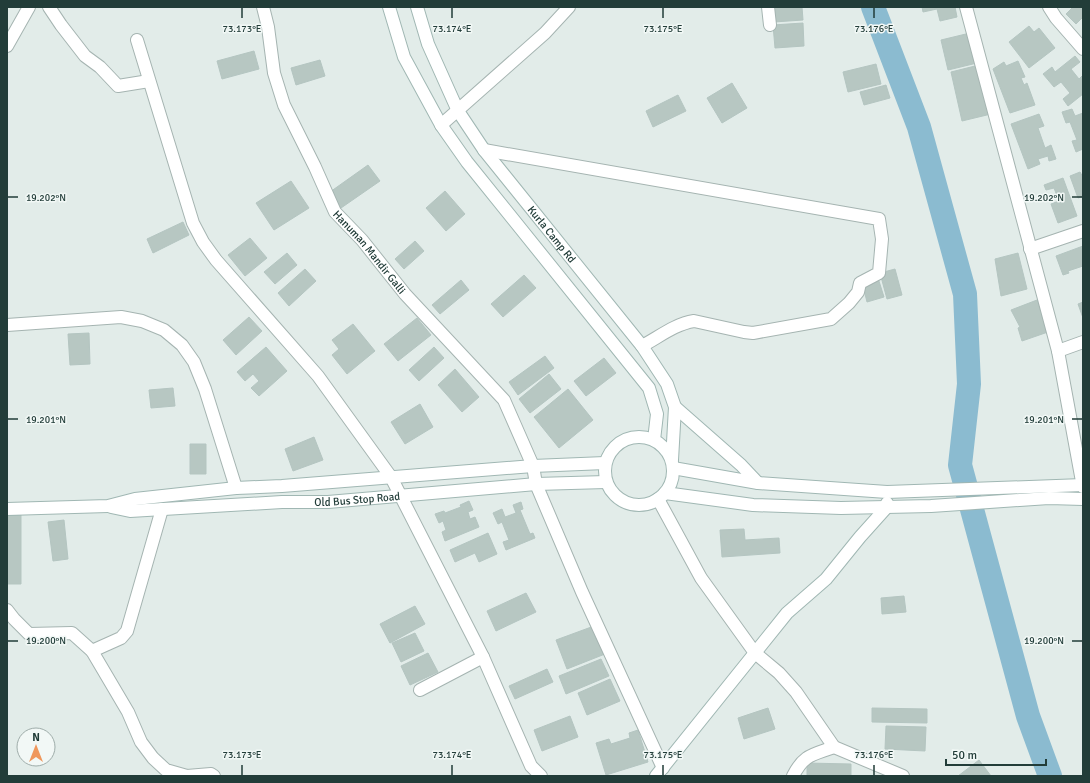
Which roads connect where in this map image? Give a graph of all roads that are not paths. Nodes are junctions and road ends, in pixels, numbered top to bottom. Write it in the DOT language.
graph roads {
  1 [pos="29,7"];
  2 [pos="49,7"];
  3 [pos="263,7"];
  4 [pos="389,7"];
  5 [pos="417,7"];
  6 [pos="768,7"];
  7 [pos="966,7"];
  8 [pos="1049,7"];
  9 [pos="567,8"];
  10 [pos="770,25"];
  11 [pos="11,27"];
  12 [pos="137,40"];
  13 [pos="7,46"];
  14 [pos="1083,49"];
  15 [pos="149,81"];
  16 [pos="458,112"];
  17 [pos="441,126"];
  18 [pos="484,150"];
  19 [pos="1083,231"];
  20 [pos="1030,248"];
  21 [pos="7,325"];
  22 [pos="1083,342"];
  23 [pos="642,346"];
  24 [pos="1058,351"];
  25 [pos="675,407"];
  26 [pos="654,440"];
  27 [pos="605,463"];
  28 [pos="673,464"];
  29 [pos="533,466"];
  30 [pos="391,477"];
  31 [pos="606,482"];
  32 [pos="758,483"];
  33 [pos="536,484"];
  34 [pos="282,486"];
  35 [pos="1083,486"];
  36 [pos="236,488"];
  37 [pos="887,492"];
  38 [pos="400,496"];
  39 [pos="662,496"];
  40 [pos="1083,499"];
  41 [pos="282,502"];
  42 [pos="108,506"];
  43 [pos="886,508"];
  44 [pos="7,509"];
  45 [pos="162,509"];
  46 [pos="7,610"];
  47 [pos="92,651"];
  48 [pos="754,652"];
  49 [pos="483,657"];
  50 [pos="420,690"];
  51 [pos="834,747"];
  52 [pos="660,772"];
  53 [pos="214,776"];
  54 [pos="541,776"];
  55 [pos="793,776"];
  56 [pos="903,776"];
  1 -- 11 [label="street"];
  2 -- 15 [label="street"];
  3 -- 29 [label="street, Hanuman Mandir Galli"];
  4 -- 17 [label="street, Kurla Camp Rd"];
  5 -- 16 [label="street, Kurla Camp Rd"];
  6 -- 10 [label="street"];
  7 -- 20 [label="street"];
  8 -- 14 [label="street"];
  9 -- 16 [label="street"];
  11 -- 13 [label="street"];
  12 -- 15 [label="street"];
  15 -- 30 [label="street"];
  16 -- 17 [label="street"];
  16 -- 18 [label="street, Kurla Camp Rd"];
  17 -- 26 [label="street, Kurla Camp Rd"];
  18 -- 23 [label="street, Kurla Camp Rd"];
  18 -- 23 [label="street"];
  19 -- 20 [label="street"];
  20 -- 24 [label="street"];
  21 -- 36 [label="street"];
  22 -- 24 [label="street"];
  23 -- 25 [label="street, Kurla Camp Rd"];
  24 -- 35 [label="street"];
  25 -- 28 [label="street, Kurla Camp Rd"];
  25 -- 32 [label="street"];
  26 -- 27 [label="street"];
  26 -- 28 [label="street"];
  27 -- 29 [label="street, Old Bus Stop Road"];
  27 -- 31 [label="street"];
  28 -- 32 [label="street"];
  28 -- 39 [label="street, Kurla Camp Rd"];
  29 -- 30 [label="street, Old Bus Stop Road"];
  29 -- 33 [label="street, Hanuman Mandir Galli"];
  30 -- 34 [label="street, Old Bus Stop Road"];
  30 -- 38 [label="street"];
  31 -- 33 [label="street, Old Bus Stop Road"];
  31 -- 39 [label="street"];
  32 -- 37 [label="street"];
  33 -- 38 [label="street, Old Bus Stop Road"];
  33 -- 52 [label="street, Hanuman Mandir Galli"];
  34 -- 36 [label="street, Old Bus Stop Road"];
  34 -- 41 [label="street"];
  35 -- 37 [label="street"];
  36 -- 42 [label="street, Old Bus Stop Road"];
  37 -- 43 [label="street"];
  38 -- 41 [label="street, Old Bus Stop Road"];
  38 -- 49 [label="street"];
  39 -- 43 [label="street"];
  39 -- 48 [label="street"];
  40 -- 43 [label="street"];
  41 -- 45 [label="street, Old Bus Stop Road"];
  42 -- 44 [label="street, Old Bus Stop Road"];
  42 -- 45 [label="street, Old Bus Stop Road"];
  43 -- 48 [label="street"];
  45 -- 47 [label="street"];
  46 -- 47 [label="street"];
  47 -- 53 [label="street"];
  48 -- 51 [label="street"];
  48 -- 52 [label="street"];
  49 -- 50 [label="street"];
  49 -- 54 [label="street"];
  51 -- 55 [label="street"];
  51 -- 56 [label="street"];
}
